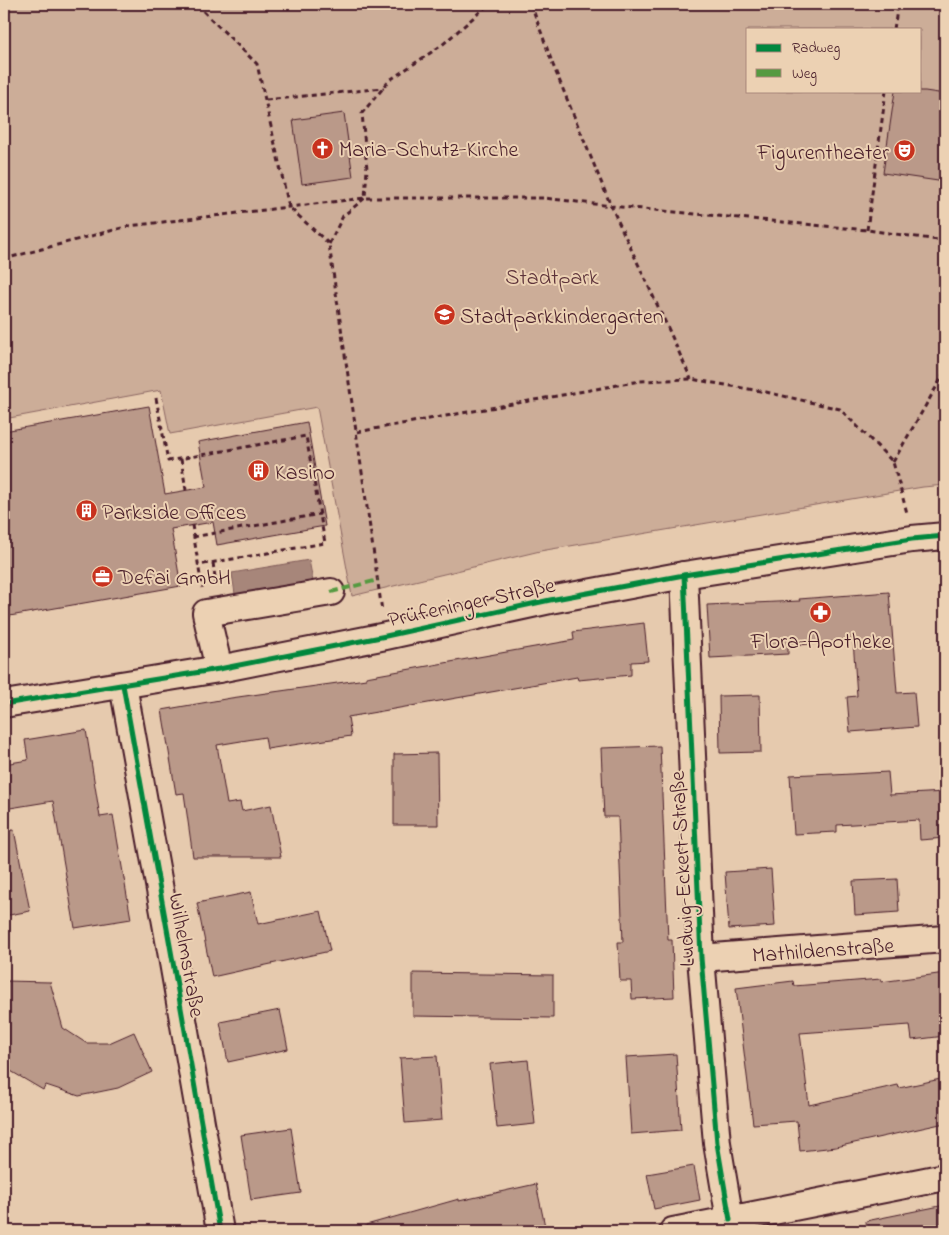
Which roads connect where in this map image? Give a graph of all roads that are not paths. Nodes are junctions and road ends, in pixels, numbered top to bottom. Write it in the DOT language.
graph roads {
  1 [pos="945,536"];
  2 [pos="684,576"];
  3 [pos="331,592"];
  4 [pos="219,669"];
  5 [pos="122,685"];
  6 [pos="4,704"];
  7 [pos="945,939"];
  8 [pos="702,958"];
  9 [pos="945,1178"];
  10 [pos="730,1220"];
  11 [pos="220,1231"];
  12 [pos="673,1231"];
  1 -- 2 [label="street, Prüfeninger Straße"];
  2 -- 4 [label="street, Prüfeninger Straße"];
  2 -- 8 [label="street, Ludwig-Eckert-Straße"];
  3 -- 4 [label="street"];
  4 -- 5 [label="street, Prüfeninger Straße"];
  5 -- 6 [label="street, Prüfeninger Straße"];
  5 -- 11 [label="street, Wilhelmstraße"];
  7 -- 8 [label="street, Mathildenstraße"];
  8 -- 10 [label="street, Ludwig-Eckert-Straße"];
  9 -- 10 [label="street"];
  10 -- 12 [label="street"];
}
